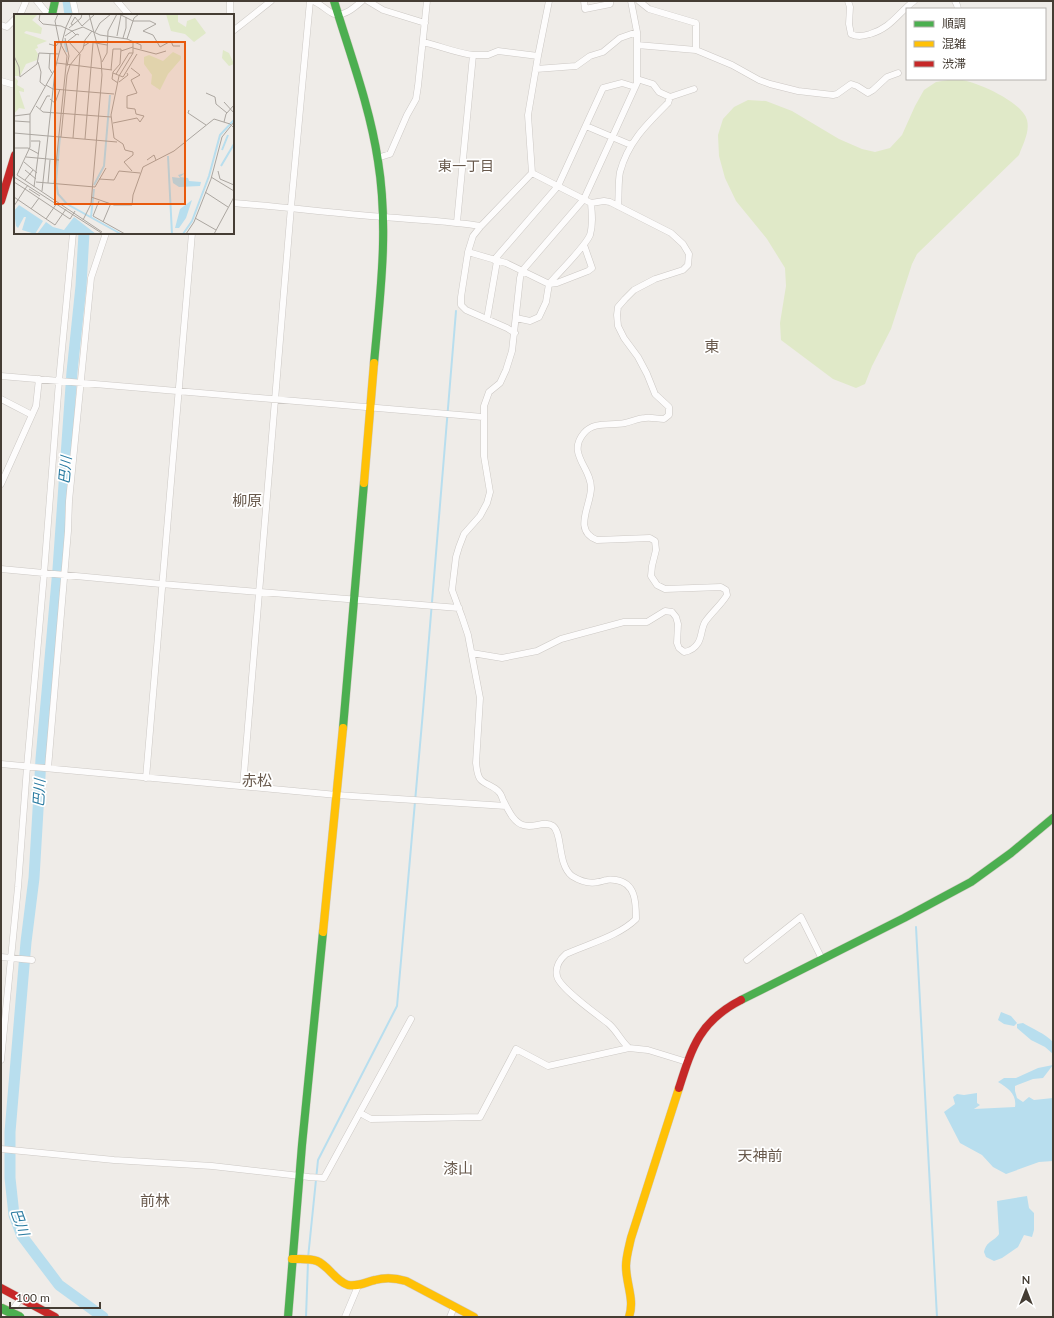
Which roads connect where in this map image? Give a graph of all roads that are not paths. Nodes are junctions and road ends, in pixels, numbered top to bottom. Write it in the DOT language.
graph roads {
  1 [pos="26,1"];
  2 [pos="37,1"];
  3 [pos="55,1"];
  4 [pos="73,1"];
  5 [pos="117,1"];
  6 [pos="230,1"];
  7 [pos="271,1"];
  8 [pos="310,1"];
  9 [pos="313,1"];
  10 [pos="334,1"];
  11 [pos="362,1"];
  12 [pos="368,1"];
  13 [pos="428,1"];
  14 [pos="549,1"];
  15 [pos="584,1"];
  16 [pos="610,1"];
  17 [pos="631,1"];
  18 [pos="639,1"];
  19 [pos="848,1"];
  20 [pos="914,1"];
  21 [pos="906,8"];
  22 [pos="906,8"];
  23 [pos="20,14"];
  24 [pos="50,14"];
  25 [pos="52,14"];
  26 [pos="76,14"];
  27 [pos="128,14"];
  28 [pos="230,14"];
  29 [pos="338,14"];
  30 [pos="14,20"];
  31 [pos="425,23"];
  32 [pos="1,25"];
  33 [pos="234,29"];
  34 [pos="637,32"];
  35 [pos="423,42"];
  36 [pos="638,45"];
  37 [pos="696,50"];
  38 [pos="473,55"];
  39 [pos="538,56"];
  40 [pos="536,69"];
  41 [pos="898,73"];
  42 [pos="637,79"];
  43 [pos="1,81"];
  44 [pos="14,85"];
  45 [pos="635,87"];
  46 [pos="694,90"];
  47 [pos="670,98"];
  48 [pos="586,126"];
  49 [pos="612,136"];
  50 [pos="631,145"];
  51 [pos="378,158"];
  52 [pos="13,169"];
  53 [pos="532,173"];
  54 [pos="558,186"];
  55 [pos="584,199"];
  56 [pos="1,201"];
  57 [pos="234,203"];
  58 [pos="591,204"];
  59 [pos="618,206"];
  60 [pos="291,207"];
  61 [pos="384,217"];
  62 [pos="457,222"];
  63 [pos="481,226"];
  64 [pos="73,234"];
  65 [pos="106,234"];
  66 [pos="192,234"];
  67 [pos="584,244"];
  68 [pos="468,252"];
  69 [pos="496,260"];
  70 [pos="522,271"];
  71 [pos="549,284"];
  72 [pos="516,318"];
  73 [pos="487,319"];
  74 [pos="515,333"];
  75 [pos="1,376"];
  76 [pos="39,379"];
  77 [pos="59,381"];
  78 [pos="80,382"];
  79 [pos="177,391"];
  80 [pos="1,399"];
  81 [pos="275,399"];
  82 [pos="370,407"];
  83 [pos="32,415"];
  84 [pos="483,417"];
  85 [pos="1,484"];
  86 [pos="1,570"];
  87 [pos="44,574"];
  88 [pos="64,576"];
  89 [pos="161,584"];
  90 [pos="259,592"];
  91 [pos="354,600"];
  92 [pos="459,608"];
  93 [pos="472,653"];
  94 [pos="1,764"];
  95 [pos="27,767"];
  96 [pos="48,768"];
  97 [pos="146,778"];
  98 [pos="243,786"];
  99 [pos="337,794"];
  100 [pos="506,806"];
  101 [pos="1053,818"];
  102 [pos="1,957"];
  103 [pos="11,958"];
  104 [pos="822,959"];
  105 [pos="32,960"];
  106 [pos="747,960"];
  107 [pos="411,1019"];
  108 [pos="629,1048"];
  109 [pos="1,1060"];
  110 [pos="687,1062"];
  111 [pos="360,1113"];
  112 [pos="1,1149"];
  113 [pos="304,1177"];
  114 [pos="292,1258"];
  115 [pos="358,1286"];
  116 [pos="1,1288"];
  117 [pos="20,1299"];
  118 [pos="454,1307"];
  119 [pos="1,1308"];
  120 [pos="1,1311"];
  121 [pos="1,1315"];
  122 [pos="5,1317"];
  123 [pos="8,1317"];
  124 [pos="13,1317"];
  125 [pos="20,1317"];
  126 [pos="55,1317"];
  127 [pos="288,1317"];
  128 [pos="346,1317"];
  129 [pos="450,1317"];
  130 [pos="474,1317"];
  131 [pos="629,1317"];
  1 -- 23 [label="street"];
  2 -- 24 [label="street"];
  3 -- 25 [label="main road"];
  4 -- 26 [label="street"];
  5 -- 27 [label="street"];
  6 -- 28 [label="street"];
  7 -- 33 [label="street"];
  8 -- 60 [label="street"];
  9 -- 29 [label="street"];
  10 -- 29 [label="main road"];
  11 -- 29 [label="street"];
  12 -- 31 [label="street"];
  13 -- 31 [label="street"];
  14 -- 39 [label="street"];
  15 -- 16 [label="street"];
  17 -- 34 [label="street"];
  18 -- 37 [label="street"];
  19 -- 21 [label="street"];
  20 -- 22 [label="street"];
  29 -- 51 [label="main road"];
  30 -- 32 [label="street"];
  31 -- 35 [label="street"];
  34 -- 36 [label="street"];
  34 -- 40 [label="street"];
  35 -- 38 [label="street"];
  35 -- 51 [label="street"];
  36 -- 37 [label="street"];
  36 -- 42 [label="street"];
  37 -- 41 [label="street"];
  38 -- 39 [label="street"];
  38 -- 62 [label="street"];
  39 -- 40 [label="street"];
  40 -- 53 [label="street"];
  42 -- 45 [label="street"];
  42 -- 47 [label="street"];
  43 -- 44 [label="street"];
  45 -- 48 [label="street"];
  45 -- 49 [label="street"];
  46 -- 47 [label="street"];
  47 -- 50 [label="street"];
  48 -- 49 [label="street"];
  48 -- 54 [label="street"];
  49 -- 50 [label="street"];
  49 -- 55 [label="street"];
  50 -- 59 [label="street"];
  51 -- 61 [label="main road"];
  52 -- 56 [label="main road"];
  53 -- 54 [label="street"];
  53 -- 63 [label="street"];
  54 -- 55 [label="street"];
  54 -- 69 [label="street"];
  55 -- 58 [label="street"];
  55 -- 70 [label="street"];
  57 -- 60 [label="street"];
  58 -- 59 [label="street"];
  58 -- 67 [label="street"];
  59 -- 93 [label="street"];
  60 -- 61 [label="street"];
  60 -- 81 [label="street"];
  61 -- 62 [label="street"];
  61 -- 82 [label="main road"];
  62 -- 63 [label="street"];
  63 -- 68 [label="street"];
  64 -- 77 [label="street"];
  65 -- 78 [label="street"];
  66 -- 79 [label="street"];
  67 -- 71 [label="street"];
  67 -- 71 [label="street"];
  68 -- 69 [label="street"];
  68 -- 73 [label="street"];
  69 -- 70 [label="street"];
  69 -- 73 [label="street"];
  70 -- 71 [label="street"];
  70 -- 72 [label="street"];
  71 -- 72 [label="street"];
  72 -- 74 [label="street"];
  73 -- 74 [label="street"];
  74 -- 84 [label="street"];
  75 -- 76 [label="street"];
  76 -- 77 [label="street"];
  76 -- 83 [label="street"];
  77 -- 78 [label="street"];
  77 -- 87 [label="street"];
  78 -- 79 [label="street"];
  78 -- 88 [label="street"];
  79 -- 81 [label="street"];
  79 -- 89 [label="street"];
  80 -- 83 [label="street"];
  81 -- 82 [label="street"];
  81 -- 90 [label="street"];
  82 -- 84 [label="street"];
  82 -- 91 [label="main road"];
  83 -- 85 [label="street"];
  84 -- 92 [label="street"];
  86 -- 87 [label="street"];
  87 -- 88 [label="street"];
  87 -- 95 [label="street"];
  88 -- 89 [label="street"];
  88 -- 96 [label="street"];
  89 -- 90 [label="street"];
  89 -- 97 [label="street"];
  90 -- 91 [label="street"];
  90 -- 98 [label="street"];
  91 -- 92 [label="street"];
  91 -- 99 [label="main road"];
  92 -- 93 [label="street"];
  93 -- 100 [label="street"];
  94 -- 95 [label="street"];
  95 -- 96 [label="street"];
  95 -- 103 [label="street"];
  96 -- 97 [label="street"];
  97 -- 98 [label="street"];
  98 -- 99 [label="street"];
  99 -- 100 [label="street"];
  99 -- 113 [label="main road"];
  100 -- 108 [label="street"];
  101 -- 104 [label="main road"];
  102 -- 103 [label="street"];
  103 -- 105 [label="street"];
  103 -- 109 [label="street"];
  104 -- 106 [label="street"];
  104 -- 110 [label="main road"];
  107 -- 111 [label="street"];
  108 -- 110 [label="street"];
  108 -- 111 [label="street"];
  110 -- 131 [label="main road"];
  111 -- 113 [label="street"];
  112 -- 113 [label="street"];
  113 -- 114 [label="main road"];
  114 -- 115 [label="main road"];
  114 -- 127 [label="main road"];
  115 -- 118 [label="main road"];
  115 -- 128 [label="street"];
  116 -- 117 [label="main road"];
  117 -- 123 [label="street"];
  117 -- 126 [label="main road"];
  118 -- 129 [label="street"];
  118 -- 130 [label="main road"];
  119 -- 125 [label="main road, bridge"];
  120 -- 124 [label="main road, bridge"];
  121 -- 122 [label="street"];
}
